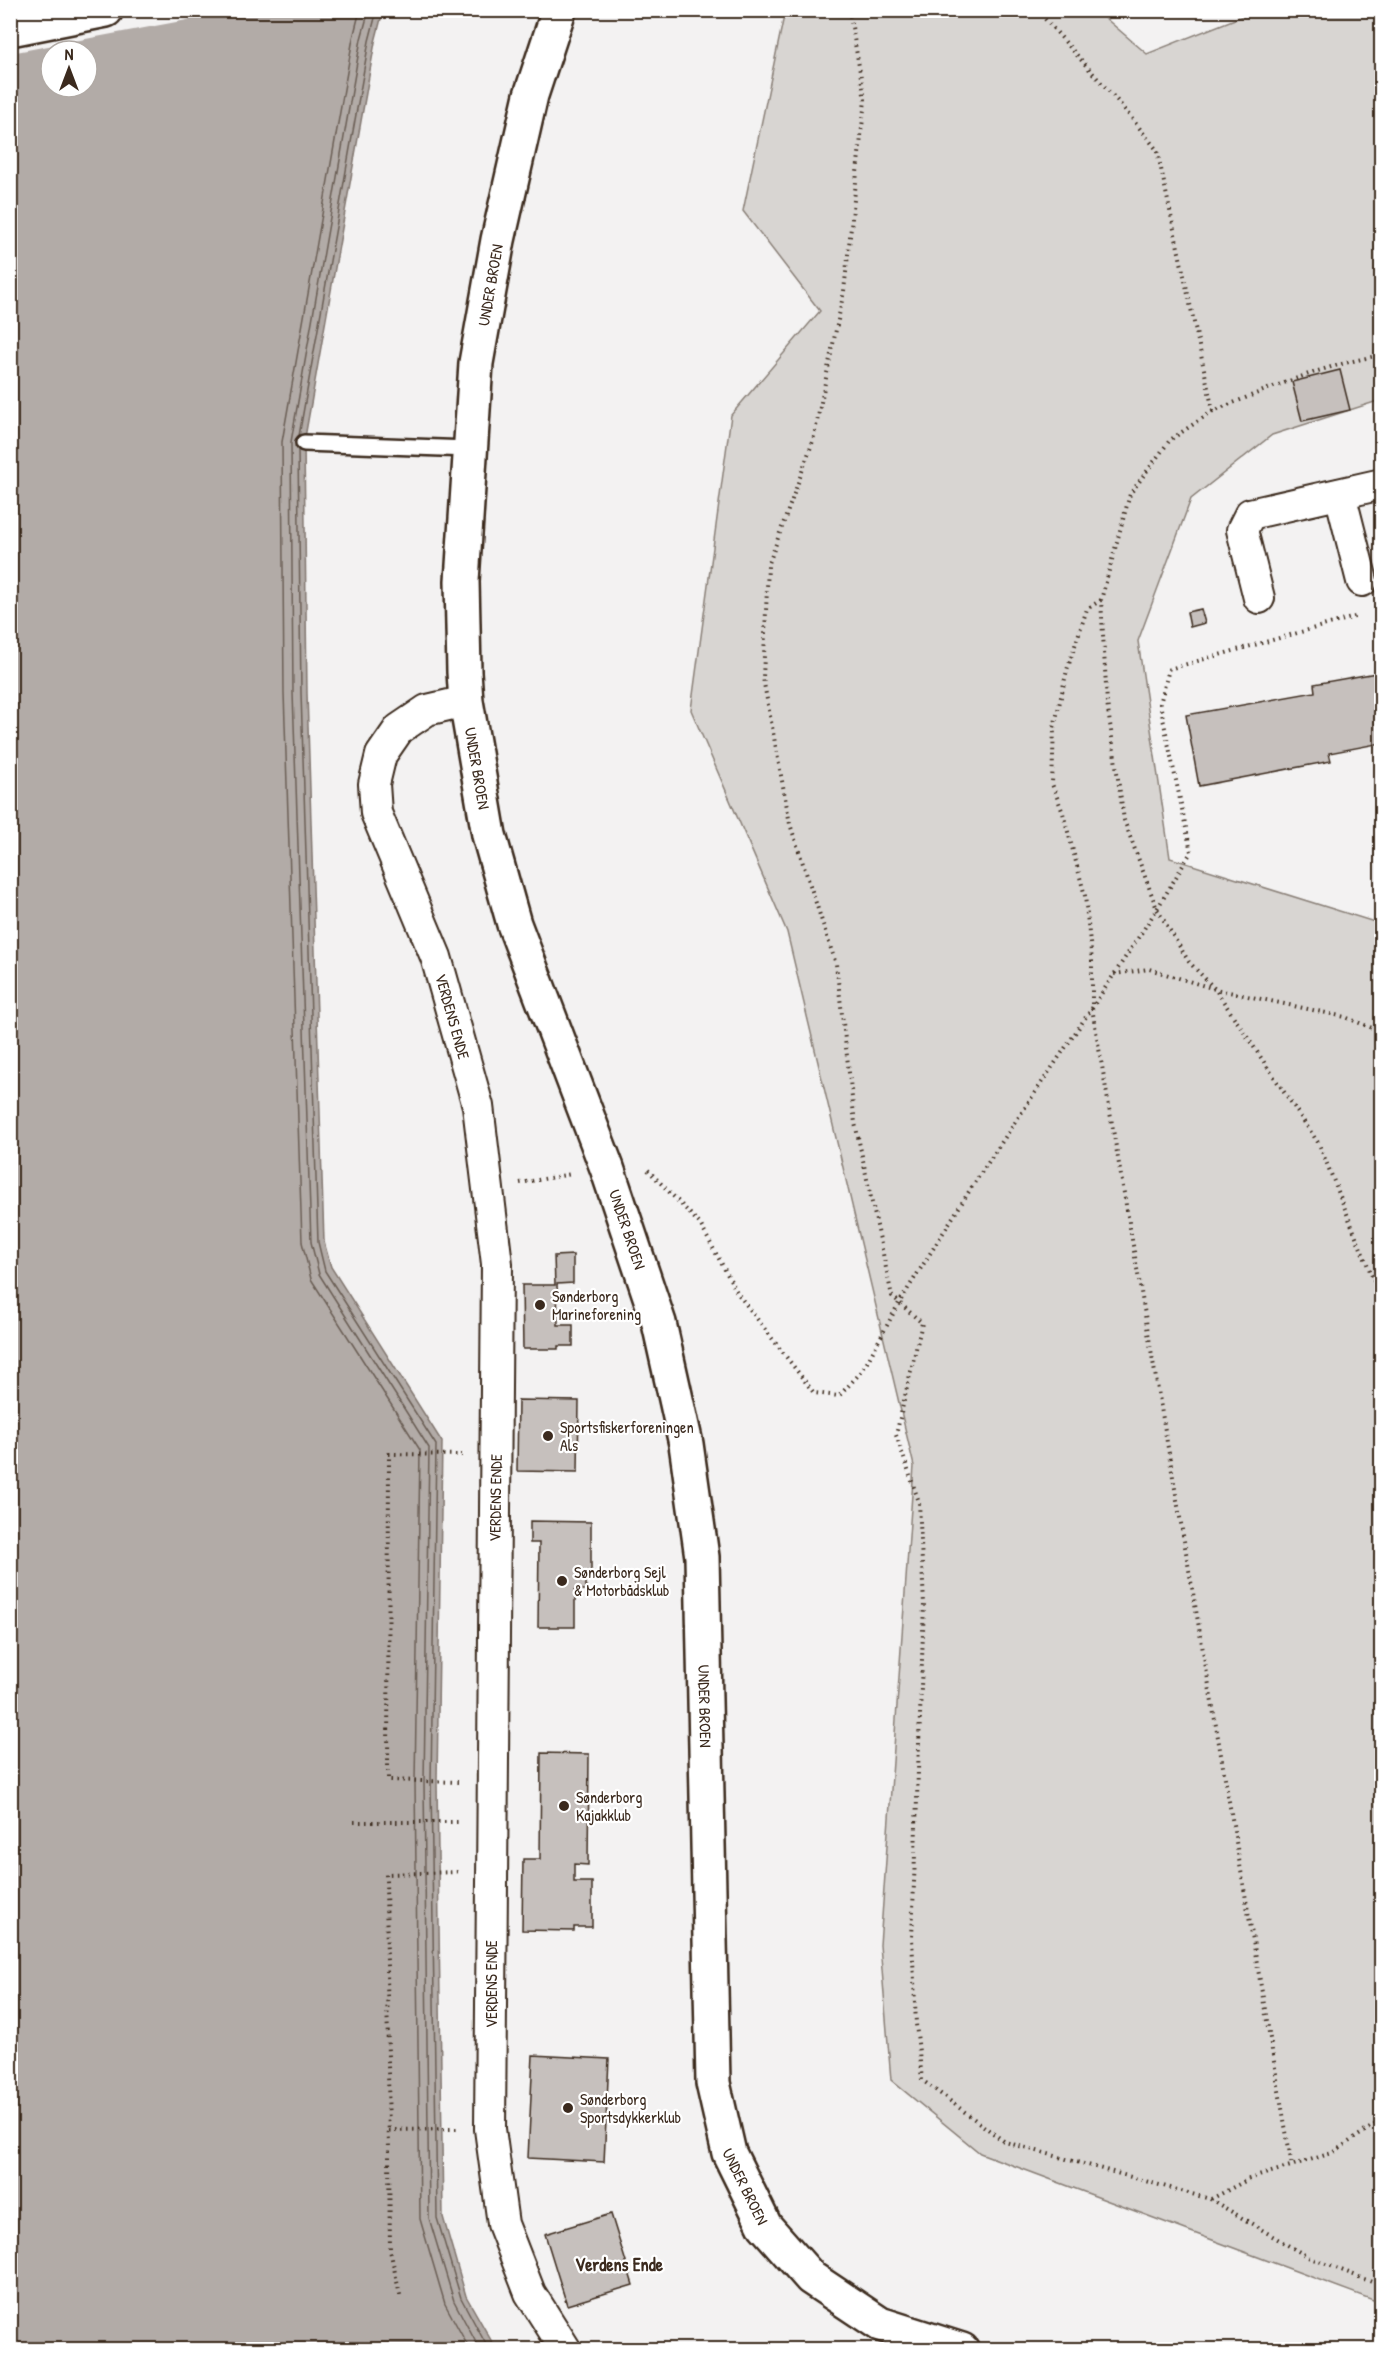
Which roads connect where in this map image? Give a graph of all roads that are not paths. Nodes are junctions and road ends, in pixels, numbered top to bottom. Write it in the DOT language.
graph roads {
  1 [pos="106,10"];
  2 [pos="558,10"];
  3 [pos="10,29"];
  4 [pos="304,443"];
  5 [pos="469,449"];
  6 [pos="1382,484"];
  7 [pos="1340,494"];
  8 [pos="1362,581"];
  9 [pos="1259,598"];
  10 [pos="466,701"];
  11 [pos="566,2349"];
  12 [pos="962,2349"];
  1 -- 3 [label="main road"];
  2 -- 5 [label="main road, UNDER BROEN"];
  4 -- 5 [label="lane"];
  5 -- 10 [label="main road, UNDER BROEN"];
  6 -- 7 [label="street"];
  7 -- 8 [label="street"];
  7 -- 9 [label="street"];
  10 -- 11 [label="street, VERDENS ENDE"];
  10 -- 12 [label="main road, UNDER BROEN"];
}
